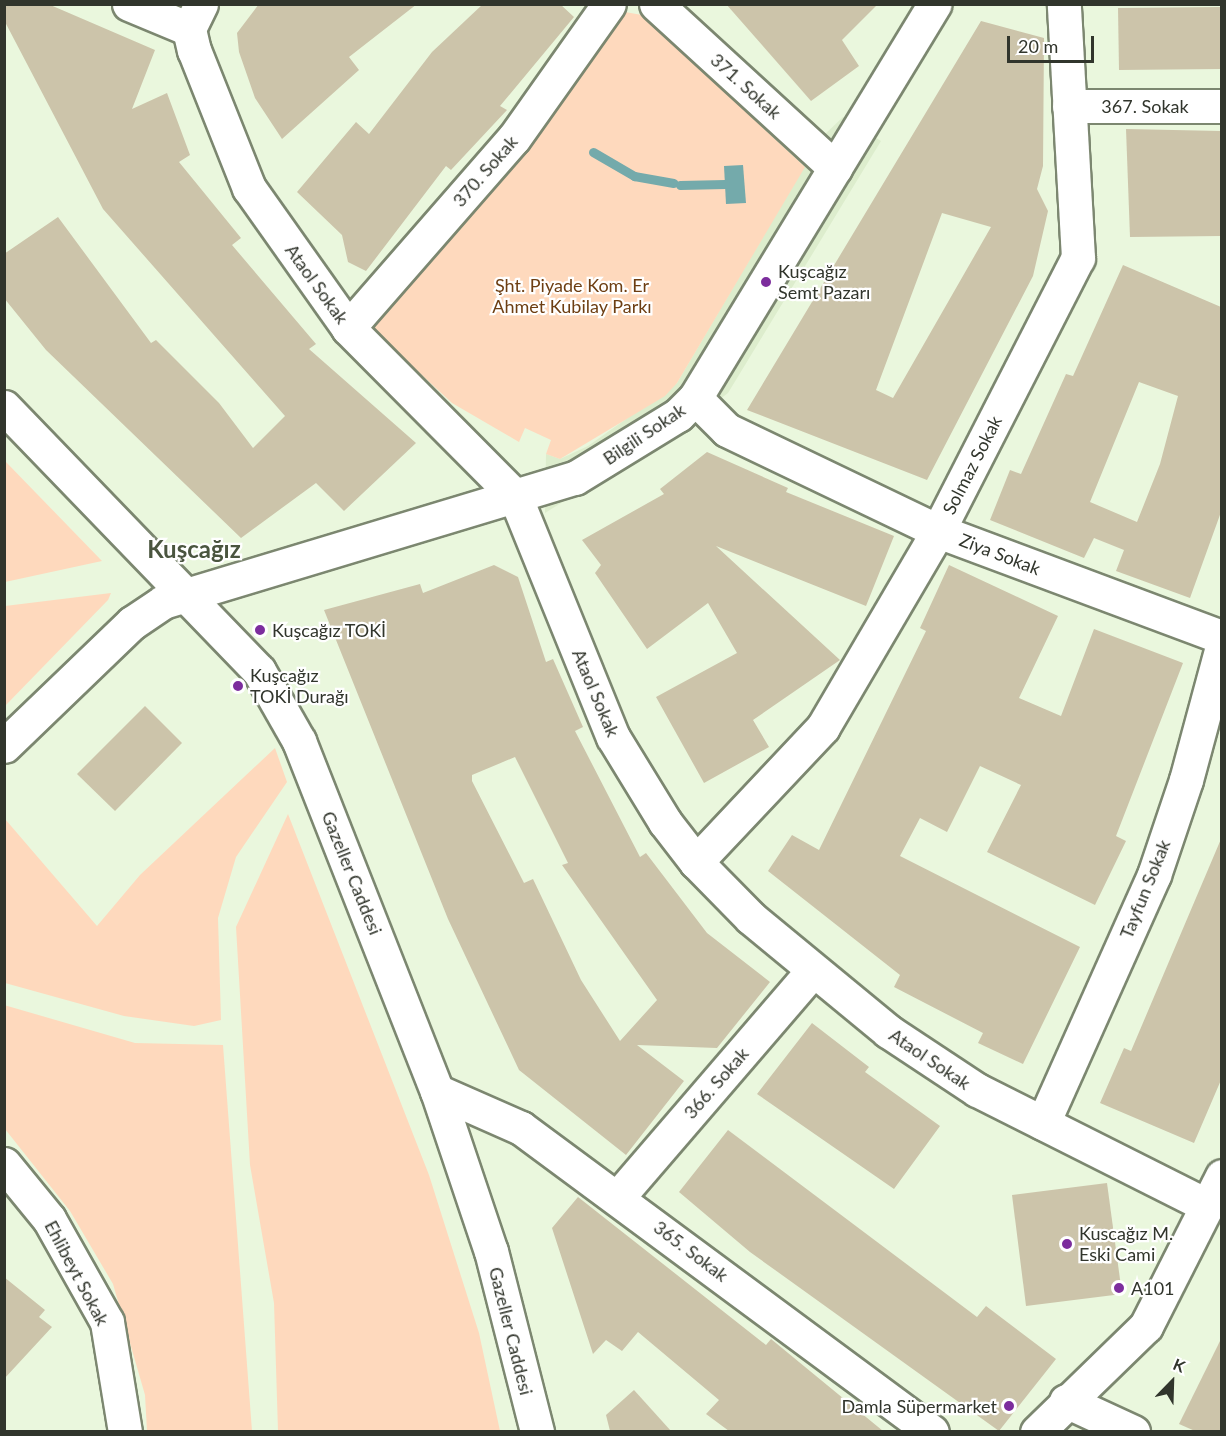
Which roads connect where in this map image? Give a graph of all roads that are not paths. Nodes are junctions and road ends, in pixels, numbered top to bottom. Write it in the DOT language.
graph roads {
  1 [pos="129,4"];
  2 [pos="609,4"];
  3 [pos="656,4"];
  4 [pos="935,4"];
  5 [pos="1064,4"];
  6 [pos="195,17"];
  7 [pos="1069,106"];
  8 [pos="1221,106"];
  9 [pos="835,168"];
  10 [pos="348,328"];
  11 [pos="695,398"];
  12 [pos="4,407"];
  13 [pos="515,496"];
  14 [pos="938,531"];
  15 [pos="186,596"];
  16 [pos="1221,638"];
  17 [pos="1221,647"];
  18 [pos="4,746"];
  19 [pos="696,862"];
  20 [pos="813,970"];
  21 [pos="437,1091"];
  22 [pos="1043,1123"];
  23 [pos="4,1164"];
  24 [pos="1221,1176"];
  25 [pos="618,1197"];
  26 [pos="1208,1206"];
  27 [pos="1066,1401"];
  28 [pos="125,1431"];
  29 [pos="537,1431"];
  30 [pos="932,1431"];
  31 [pos="1037,1431"];
  32 [pos="1133,1431"];
  1 -- 6 [label="street"];
  2 -- 10 [label="street, 370. Sokak"];
  3 -- 9 [label="street, 371. Sokak"];
  4 -- 9 [label="street, Bilgili Sokak"];
  5 -- 7 [label="street, Solmaz Sokak"];
  6 -- 10 [label="street, Ataol Sokak"];
  7 -- 8 [label="street, 367. Sokak"];
  7 -- 14 [label="street, Solmaz Sokak"];
  9 -- 11 [label="street, Bilgili Sokak"];
  10 -- 13 [label="street, Ataol Sokak"];
  11 -- 13 [label="street, Bilgili Sokak"];
  11 -- 14 [label="street, Ziya Sokak"];
  12 -- 15 [label="street, Gazeller Caddesi"];
  13 -- 15 [label="street, Bilgili Sokak"];
  13 -- 19 [label="street, Ataol Sokak"];
  14 -- 16 [label="street, Ziya Sokak"];
  14 -- 19 [label="street, Solmaz Sokak"];
  15 -- 18 [label="street, Bilgili Sokak"];
  15 -- 21 [label="street, Gazeller Caddesi"];
  17 -- 22 [label="street, Tayfun Sokak"];
  19 -- 20 [label="street, Ataol Sokak"];
  20 -- 22 [label="street, Ataol Sokak"];
  20 -- 25 [label="street, 366. Sokak"];
  21 -- 25 [label="street, 365. Sokak"];
  21 -- 29 [label="street, Gazeller Caddesi"];
  22 -- 26 [label="street, Ataol Sokak"];
  23 -- 28 [label="street, Ehlibeyt Sokak"];
  24 -- 26 [label="street"];
  25 -- 30 [label="street, 365. Sokak"];
  26 -- 27 [label="street"];
  27 -- 31 [label="street"];
  27 -- 32 [label="street"];
}
